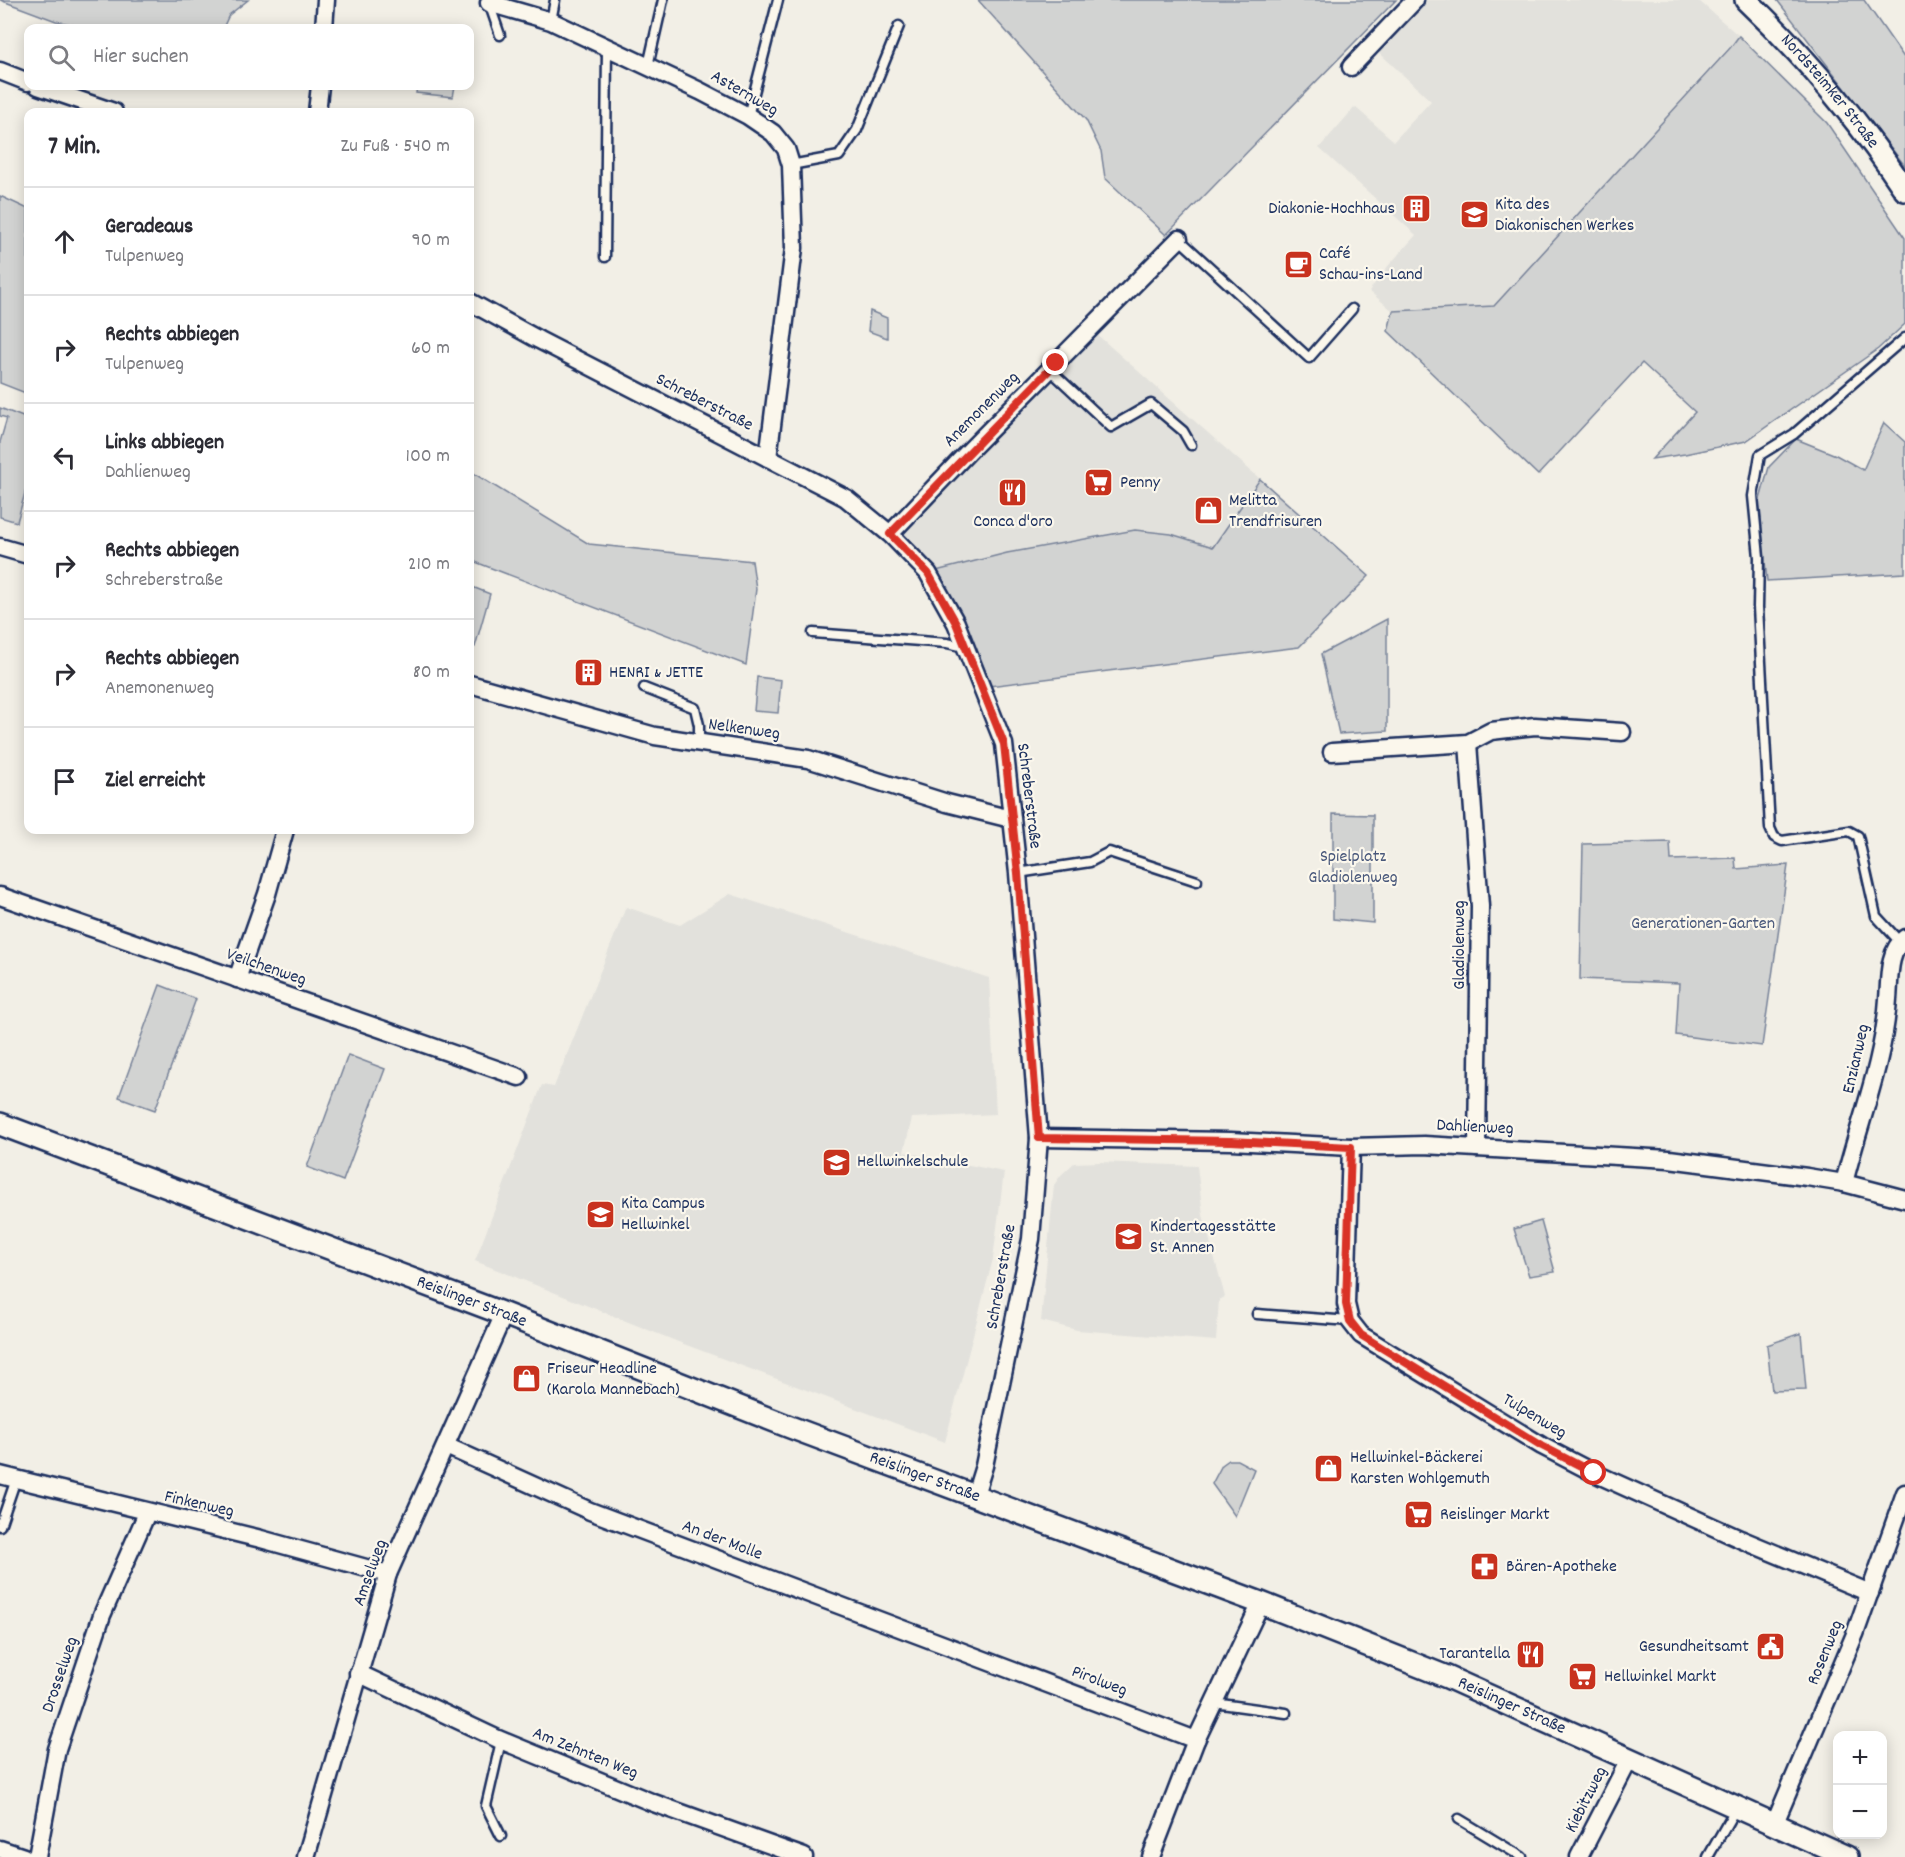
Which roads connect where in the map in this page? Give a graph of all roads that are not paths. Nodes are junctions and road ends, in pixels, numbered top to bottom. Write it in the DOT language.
graph roads {
  1 [pos="326,0"];
  2 [pos="555,0"];
  3 [pos="663,0"];
  4 [pos="778,0"];
  5 [pos="1415,0"];
  6 [pos="1746,0"];
  7 [pos="488,1"];
  8 [pos="551,21"];
  9 [pos="324,24"];
  10 [pos="899,26"];
  11 [pos="500,35"];
  12 [pos="607,46"];
  13 [pos="648,66"];
  14 [pos="1351,67"];
  15 [pos="0,71"];
  16 [pos="24,80"];
  17 [pos="50,90"];
  18 [pos="320,90"];
  19 [pos="102,108"];
  20 [pos="317,108"];
  21 [pos="748,116"];
  22 [pos="791,165"];
  23 [pos="1905,190"];
  24 [pos="1179,239"];
  25 [pos="605,257"];
  26 [pos="474,304"];
  27 [pos="1352,309"];
  28 [pos="1905,338"];
  29 [pos="1050,369"];
  30 [pos="1191,445"];
  31 [pos="768,458"];
  32 [pos="890,534"];
  33 [pos="0,547"];
  34 [pos="24,554"];
  35 [pos="813,633"];
  36 [pos="965,647"];
  37 [pos="474,685"];
  38 [pos="644,688"];
  39 [pos="1623,732"];
  40 [pos="699,743"];
  41 [pos="1468,743"];
  42 [pos="1332,752"];
  43 [pos="1011,819"];
  44 [pos="284,834"];
  45 [pos="1018,873"];
  46 [pos="1197,881"];
  47 [pos="0,896"];
  48 [pos="1902,940"];
  49 [pos="237,979"];
  50 [pos="519,1077"];
  51 [pos="0,1124"];
  52 [pos="1039,1138"];
  53 [pos="1351,1147"];
  54 [pos="1477,1148"];
  55 [pos="1844,1184"];
  56 [pos="1905,1199"];
  57 [pos="504,1314"];
  58 [pos="1257,1314"];
  59 [pos="1350,1321"];
  60 [pos="446,1446"];
  61 [pos="8,1477"];
  62 [pos="1905,1493"];
  63 [pos="975,1495"];
  64 [pos="147,1513"];
  65 [pos="0,1526"];
  66 [pos="388,1574"];
  67 [pos="1870,1593"];
  68 [pos="1261,1603"];
  69 [pos="989,1660"];
  70 [pos="358,1673"];
  71 [pos="1214,1703"];
  72 [pos="1286,1713"];
  73 [pos="1196,1740"];
  74 [pos="501,1741"];
  75 [pos="1629,1760"];
  76 [pos="1736,1808"];
  77 [pos="1459,1819"];
  78 [pos="1774,1825"];
  79 [pos="501,1836"];
  80 [pos="0,1849"];
  81 [pos="1836,1855"];
  82 [pos="24,1857"];
  83 [pos="37,1857"];
  84 [pos="306,1857"];
  85 [pos="804,1857"];
  86 [pos="1151,1857"];
  87 [pos="1522,1857"];
  88 [pos="1580,1857"];
  89 [pos="1707,1857"];
  1 -- 9 [label="street"];
  2 -- 8 [label="lane"];
  3 -- 13 [label="lane"];
  4 -- 21 [label="lane"];
  5 -- 14 [label="street"];
  6 -- 23 [label="street, Nordsteimker Straße"];
  7 -- 8 [label="street, Asternweg"];
  7 -- 11 [label="lane"];
  8 -- 12 [label="street, Asternweg"];
  10 -- 22 [label="lane"];
  12 -- 13 [label="street, Asternweg"];
  12 -- 25 [label="lane"];
  13 -- 21 [label="street, Asternweg"];
  15 -- 16 [label="street"];
  17 -- 19 [label="street"];
  18 -- 20 [label="street"];
  21 -- 22 [label="street, Asternweg"];
  22 -- 31 [label="street, Asternweg"];
  24 -- 27 [label="lane"];
  24 -- 29 [label="street, Anemonenweg"];
  26 -- 31 [label="street, Schreberstraße"];
  28 -- 48 [label="lane"];
  29 -- 30 [label="lane"];
  29 -- 32 [label="street, Anemonenweg"];
  31 -- 32 [label="street, Schreberstraße"];
  32 -- 36 [label="street, Schreberstraße"];
  33 -- 34 [label="street"];
  35 -- 36 [label="lane"];
  36 -- 43 [label="street, Schreberstraße"];
  37 -- 40 [label="street, Nelkenweg"];
  38 -- 40 [label="lane"];
  39 -- 41 [label="street"];
  40 -- 43 [label="street, Nelkenweg"];
  41 -- 42 [label="street"];
  41 -- 54 [label="street, Gladiolenweg"];
  43 -- 45 [label="street, Schreberstraße"];
  44 -- 49 [label="street"];
  45 -- 46 [label="lane"];
  45 -- 52 [label="street, Schreberstraße"];
  47 -- 49 [label="street, Veilchenweg"];
  48 -- 55 [label="street, Enzianweg"];
  49 -- 50 [label="street, Veilchenweg"];
  51 -- 57 [label="street, Reislinger Straße"];
  52 -- 53 [label="street, Dahlienweg"];
  52 -- 63 [label="street, Schreberstraße"];
  53 -- 54 [label="street, Dahlienweg"];
  53 -- 59 [label="street"];
  54 -- 55 [label="street, Dahlienweg"];
  55 -- 56 [label="street, Dahlienweg"];
  57 -- 60 [label="street, Amselweg"];
  57 -- 63 [label="street, Reislinger Straße"];
  58 -- 59 [label="lane"];
  59 -- 67 [label="street, Tulpenweg"];
  60 -- 66 [label="street, Amselweg"];
  60 -- 69 [label="street, An der Molle"];
  61 -- 64 [label="street, Finkenweg"];
  61 -- 65 [label="lane"];
  62 -- 67 [label="street, Rosenweg"];
  63 -- 68 [label="street, Reislinger Straße"];
  64 -- 66 [label="street, Finkenweg"];
  64 -- 83 [label="street, Drosselweg"];
  66 -- 70 [label="street, Amselweg"];
  67 -- 78 [label="street, Rosenweg"];
  68 -- 71 [label="street"];
  68 -- 75 [label="street, Reislinger Straße"];
  69 -- 73 [label="street, Pirolweg"];
  70 -- 74 [label="street, Am Zehnten Weg"];
  70 -- 84 [label="street, Amselweg"];
  71 -- 72 [label="lane"];
  71 -- 73 [label="street"];
  73 -- 86 [label="street"];
  74 -- 79 [label="lane"];
  74 -- 85 [label="street, Am Zehnten Weg"];
  75 -- 76 [label="street, Reislinger Straße"];
  75 -- 88 [label="street, Kiebitzweg"];
  76 -- 78 [label="street, Reislinger Straße"];
  76 -- 89 [label="lane"];
  77 -- 87 [label="lane"];
  78 -- 81 [label="street, Reislinger Straße"];
  80 -- 82 [label="street"];
}
